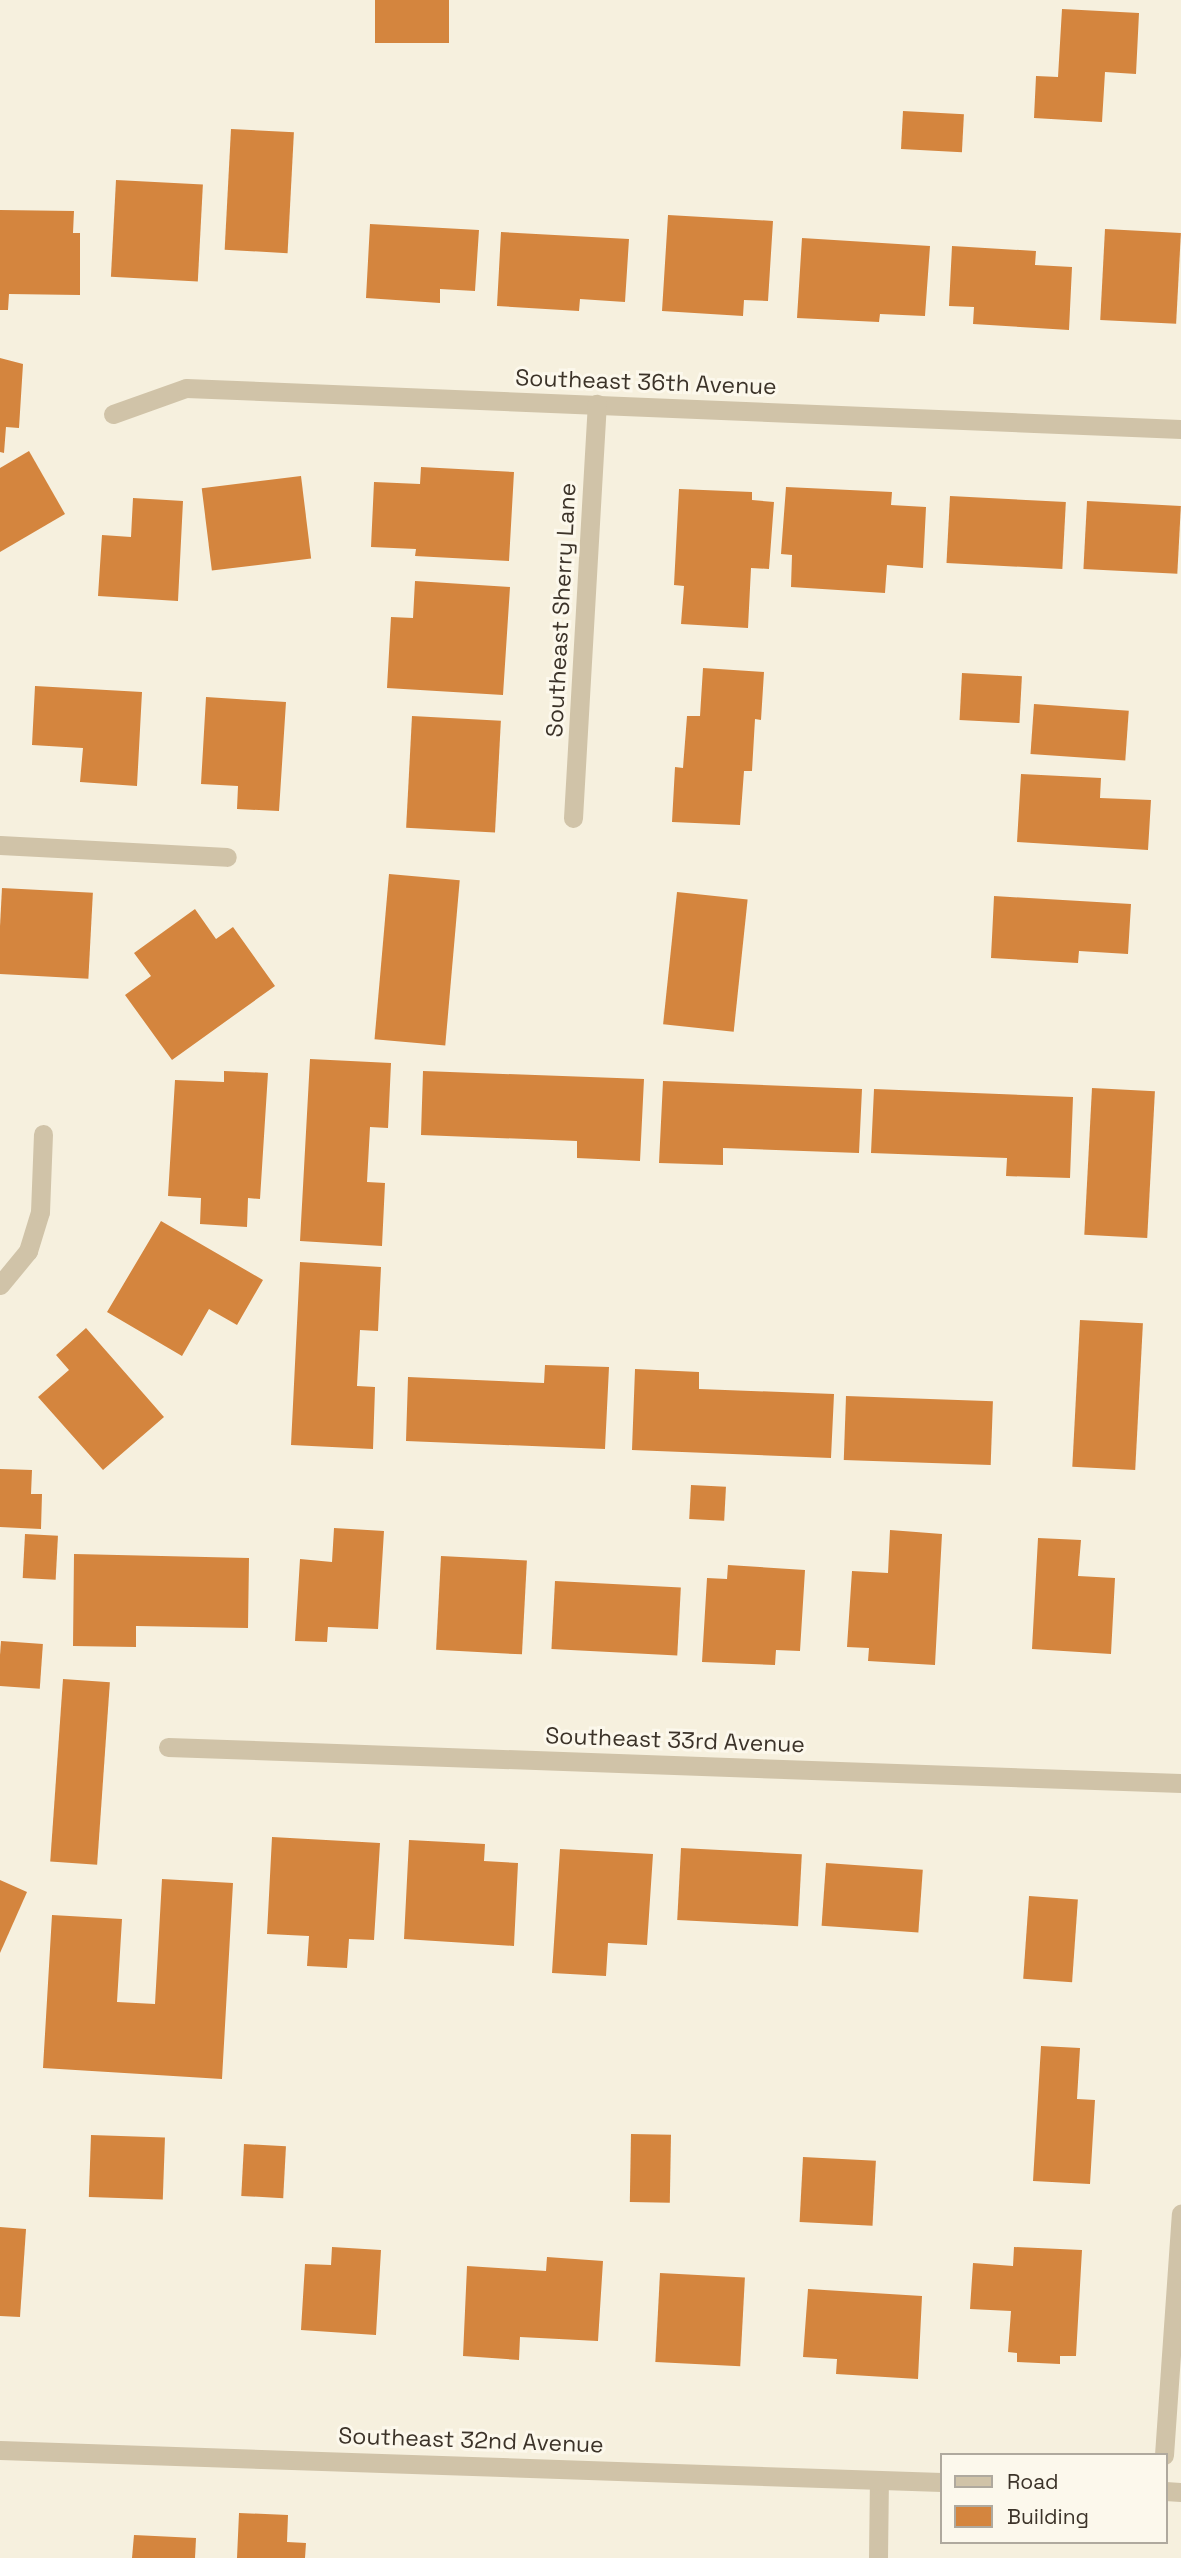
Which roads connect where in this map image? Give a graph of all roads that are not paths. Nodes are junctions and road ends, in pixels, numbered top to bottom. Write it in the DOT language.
graph roads {
  1 [pos="597,404"];
  2 [pos="113,414"];
  3 [pos="1181,429"];
  4 [pos="573,818"];
  5 [pos="0,845"];
  6 [pos="228,857"];
  7 [pos="43,1134"];
  8 [pos="0,1285"];
  9 [pos="168,1747"];
  10 [pos="1181,1783"];
  11 [pos="1181,2214"];
  12 [pos="0,2450"];
  13 [pos="1164,2453"];
  14 [pos="879,2480"];
  15 [pos="940,2482"];
  16 [pos="878,2558"];
  1 -- 2 [label="street, Southeast 36th Avenue"];
  1 -- 3 [label="street, Southeast 36th Avenue"];
  1 -- 4 [label="street, Southeast Sherry Lane"];
  5 -- 6 [label="street"];
  7 -- 8 [label="street"];
  9 -- 10 [label="street, Southeast 33rd Avenue"];
  11 -- 13 [label="street"];
  12 -- 14 [label="street, Southeast 32nd Avenue"];
  14 -- 15 [label="street, Southeast 32nd Avenue"];
  14 -- 16 [label="street"];
}
